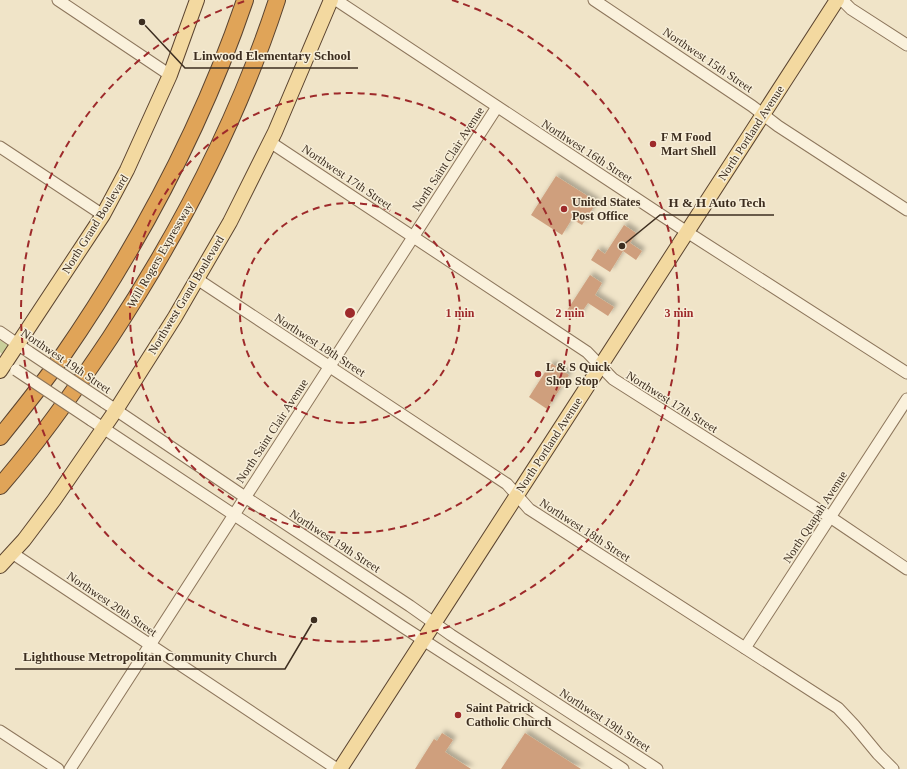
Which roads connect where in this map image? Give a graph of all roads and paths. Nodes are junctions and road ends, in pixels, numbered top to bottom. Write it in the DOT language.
graph roads {
  1 [pos="58,0"];
  2 [pos="197,0"];
  3 [pos="245,0"];
  4 [pos="277,0"];
  5 [pos="331,0"];
  6 [pos="336,0"];
  7 [pos="594,0"];
  8 [pos="837,0"];
  9 [pos="842,0"];
  10 [pos="907,45"];
  11 [pos="170,75"];
  12 [pos="497,107"];
  13 [pos="763,114"];
  14 [pos="270,142"];
  15 [pos="0,147"];
  16 [pos="907,210"];
  17 [pos="103,215"];
  18 [pos="687,232"];
  19 [pos="413,237"];
  20 [pos="197,280"];
  21 [pos="0,332"];
  22 [pos="23,348"];
  23 [pos="5,366"];
  24 [pos="600,366"];
  25 [pos="330,367"];
  26 [pos="907,373"];
  27 [pos="907,399"];
  28 [pos="110,406"];
  29 [pos="103,428"];
  30 [pos="0,437"];
  31 [pos="0,486"];
  32 [pos="517,496"];
  33 [pos="245,498"];
  34 [pos="234,514"];
  35 [pos="830,517"];
  36 [pos="12,553"];
  37 [pos="0,566"];
  38 [pos="907,569"];
  39 [pos="434,623"];
  40 [pos="423,640"];
  41 [pos="150,645"];
  42 [pos="745,648"];
  43 [pos="0,731"];
  44 [pos="58,769"];
  45 [pos="70,769"];
  46 [pos="339,769"];
  47 [pos="623,769"];
  48 [pos="657,769"];
  49 [pos="893,769"];
  1 -- 11 [label="street"];
  2 -- 11 [label="main road, North Grand Boulevard"];
  3 -- 30 [label="highway"];
  4 -- 31 [label="highway, Will Rogers Expressway"];
  5 -- 14 [label="main road, Northwest Grand Boulevard"];
  6 -- 12 [label="street, Northwest 16th Street"];
  7 -- 13 [label="street, Northwest 15th Street"];
  8 -- 13 [label="main road, North Portland Avenue"];
  9 -- 10 [label="street"];
  11 -- 17 [label="main road, North Grand Boulevard"];
  12 -- 18 [label="street, Northwest 16th Street"];
  12 -- 19 [label="street, North Saint Clair Avenue"];
  13 -- 16 [label="street, Northwest 15th Street"];
  13 -- 18 [label="main road, North Portland Avenue"];
  14 -- 19 [label="street, Northwest 17th Street"];
  14 -- 20 [label="main road, Northwest Grand Boulevard"];
  15 -- 17 [label="street"];
  17 -- 22 [label="main road, North Grand Boulevard"];
  18 -- 24 [label="main road, North Portland Avenue"];
  18 -- 26 [label="street, Northwest 16th Street"];
  19 -- 24 [label="street, Northwest 17th Street"];
  19 -- 25 [label="street, North Saint Clair Avenue"];
  20 -- 25 [label="street, Northwest 18th Street"];
  20 -- 28 [label="main road, Northwest Grand Boulevard"];
  21 -- 22 [label="street, Northwest 19th Street"];
  22 -- 23 [label="main road, North Grand Boulevard"];
  22 -- 28 [label="street, Northwest 19th Street, bridge"];
  23 -- 29 [label="street, bridge"];
  24 -- 32 [label="main road, North Portland Avenue"];
  24 -- 35 [label="street, Northwest 17th Street"];
  25 -- 32 [label="street, Northwest 18th Street"];
  25 -- 33 [label="street, North Saint Clair Avenue"];
  27 -- 35 [label="street, North Quapah Avenue"];
  28 -- 29 [label="main road, Northwest Grand Boulevard"];
  28 -- 33 [label="street, Northwest 19th Street"];
  29 -- 34 [label="street"];
  29 -- 36 [label="main road, Northwest Grand Boulevard"];
  32 -- 39 [label="main road, North Portland Avenue"];
  32 -- 42 [label="street, Northwest 18th Street"];
  33 -- 34 [label="street, North Saint Clair Avenue"];
  33 -- 39 [label="street, Northwest 19th Street"];
  34 -- 40 [label="street"];
  34 -- 41 [label="street, North Saint Clair Avenue"];
  35 -- 38 [label="street, Northwest 17th Street"];
  35 -- 42 [label="street, North Quapah Avenue"];
  36 -- 37 [label="main road, Northwest Grand Boulevard"];
  36 -- 41 [label="street, Northwest 20th Street"];
  39 -- 40 [label="main road, North Portland Avenue"];
  39 -- 48 [label="street, Northwest 19th Street"];
  40 -- 46 [label="main road, North Portland Avenue"];
  40 -- 47 [label="street"];
  41 -- 45 [label="street, North Saint Clair Avenue"];
  41 -- 46 [label="street, Northwest 20th Street"];
  42 -- 49 [label="street, Northwest 18th Street"];
  43 -- 44 [label="street"];
}
